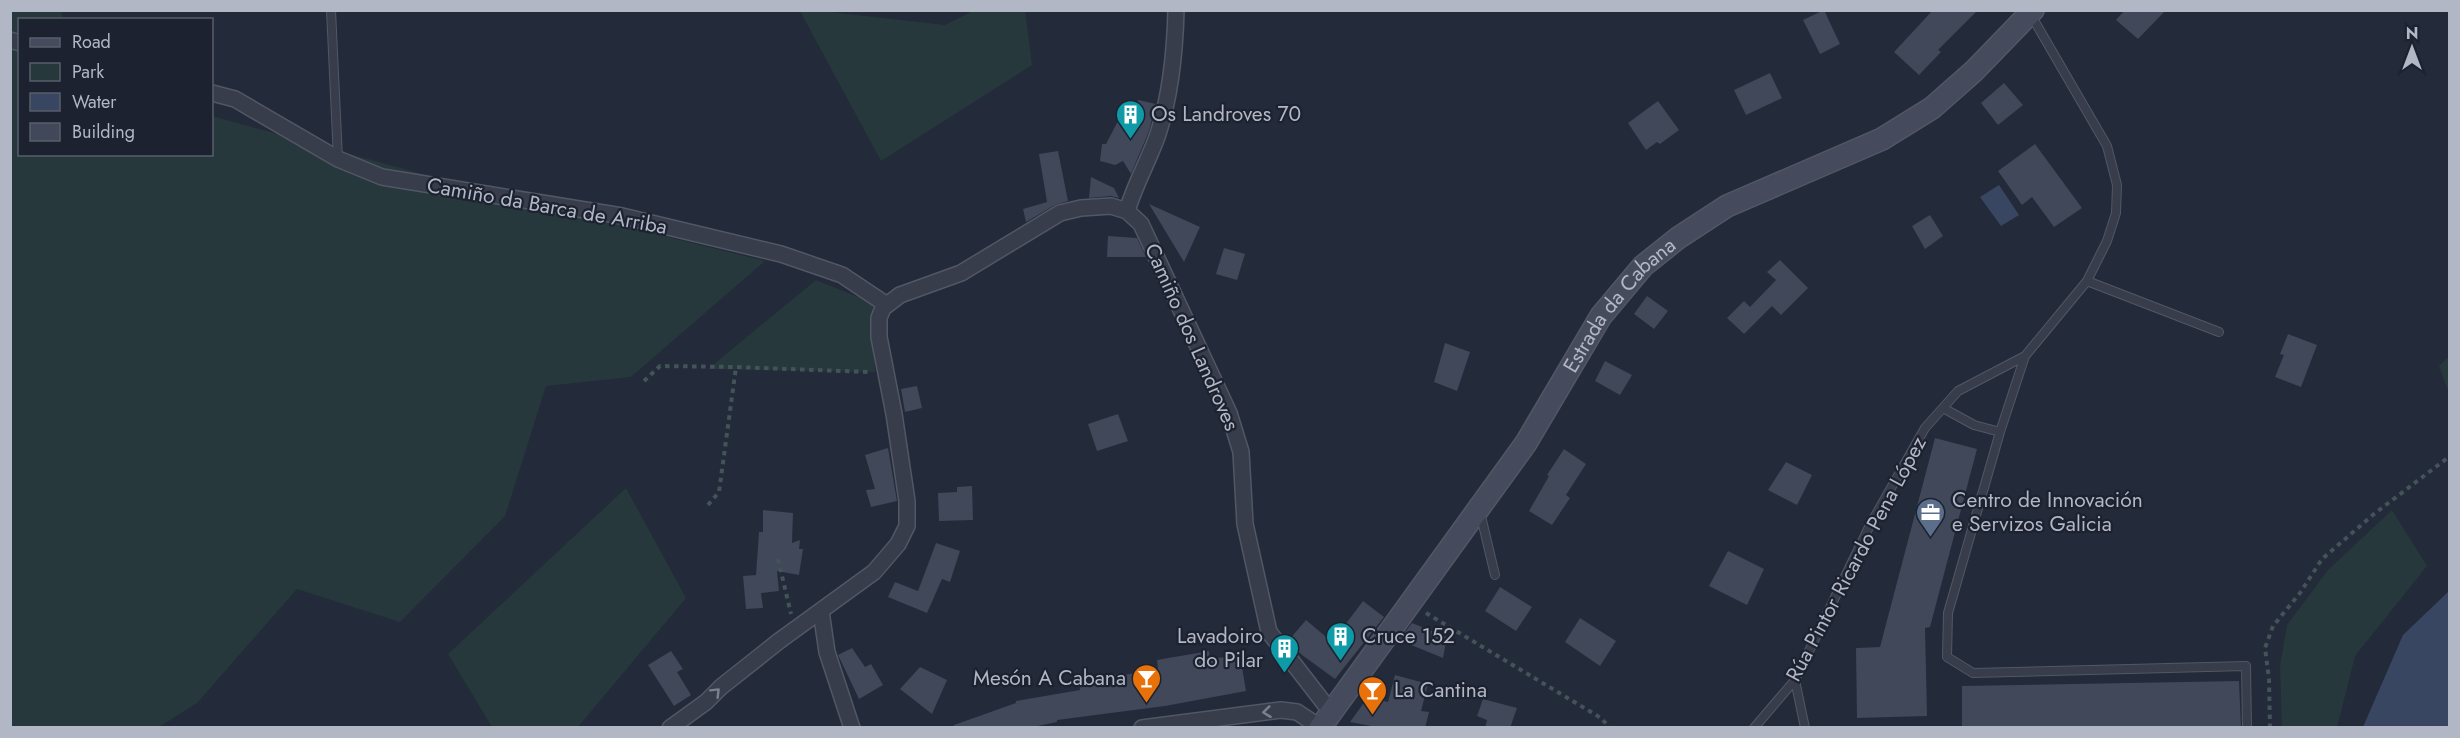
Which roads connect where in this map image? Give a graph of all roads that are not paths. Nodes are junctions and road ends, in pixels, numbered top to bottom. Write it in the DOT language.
graph roads {
  1 [pos="331,10"];
  2 [pos="1176,10"];
  3 [pos="2032,12"];
  4 [pos="213,93"];
  5 [pos="338,159"];
  6 [pos="1127,211"];
  7 [pos="2087,281"];
  8 [pos="887,305"];
  9 [pos="2219,332"];
  10 [pos="2025,356"];
  11 [pos="1943,408"];
  12 [pos="2000,432"];
  13 [pos="1479,508"];
  14 [pos="1495,575"];
  15 [pos="821,611"];
  16 [pos="1795,680"];
  17 [pos="1323,723"];
  18 [pos="670,728"];
  19 [pos="852,728"];
  20 [pos="1142,728"];
  21 [pos="1754,728"];
  22 [pos="1805,728"];
  23 [pos="2247,728"];
  1 -- 5 [label="lane"];
  2 -- 6 [label="street"];
  3 -- 7 [label="lane, Rúa Pintor Ricardo Pena López"];
  3 -- 13 [label="main road, Estrada da Cabana"];
  4 -- 5 [label="street, Camiño da Barca de Arriba"];
  5 -- 8 [label="street, Camiño da Barca de Arriba"];
  6 -- 8 [label="street"];
  6 -- 17 [label="street, Camiño dos Landroves"];
  7 -- 9 [label="lane"];
  7 -- 10 [label="lane, Rúa Pintor Ricardo Pena López"];
  8 -- 15 [label="street"];
  10 -- 11 [label="lane, Rúa Pintor Ricardo Pena López"];
  10 -- 12 [label="lane"];
  11 -- 12 [label="lane"];
  11 -- 16 [label="lane, Rúa Pintor Ricardo Pena López"];
  12 -- 23 [label="lane"];
  13 -- 14 [label="lane"];
  13 -- 17 [label="main road, Estrada da Cabana"];
  18 -- 15 [label="street, one-way"];
  15 -- 19 [label="street"];
  16 -- 21 [label="lane, Rúa Pintor Ricardo Pena López"];
  16 -- 22 [label="lane"];
  17 -- 20 [label="street, one-way"];
}
